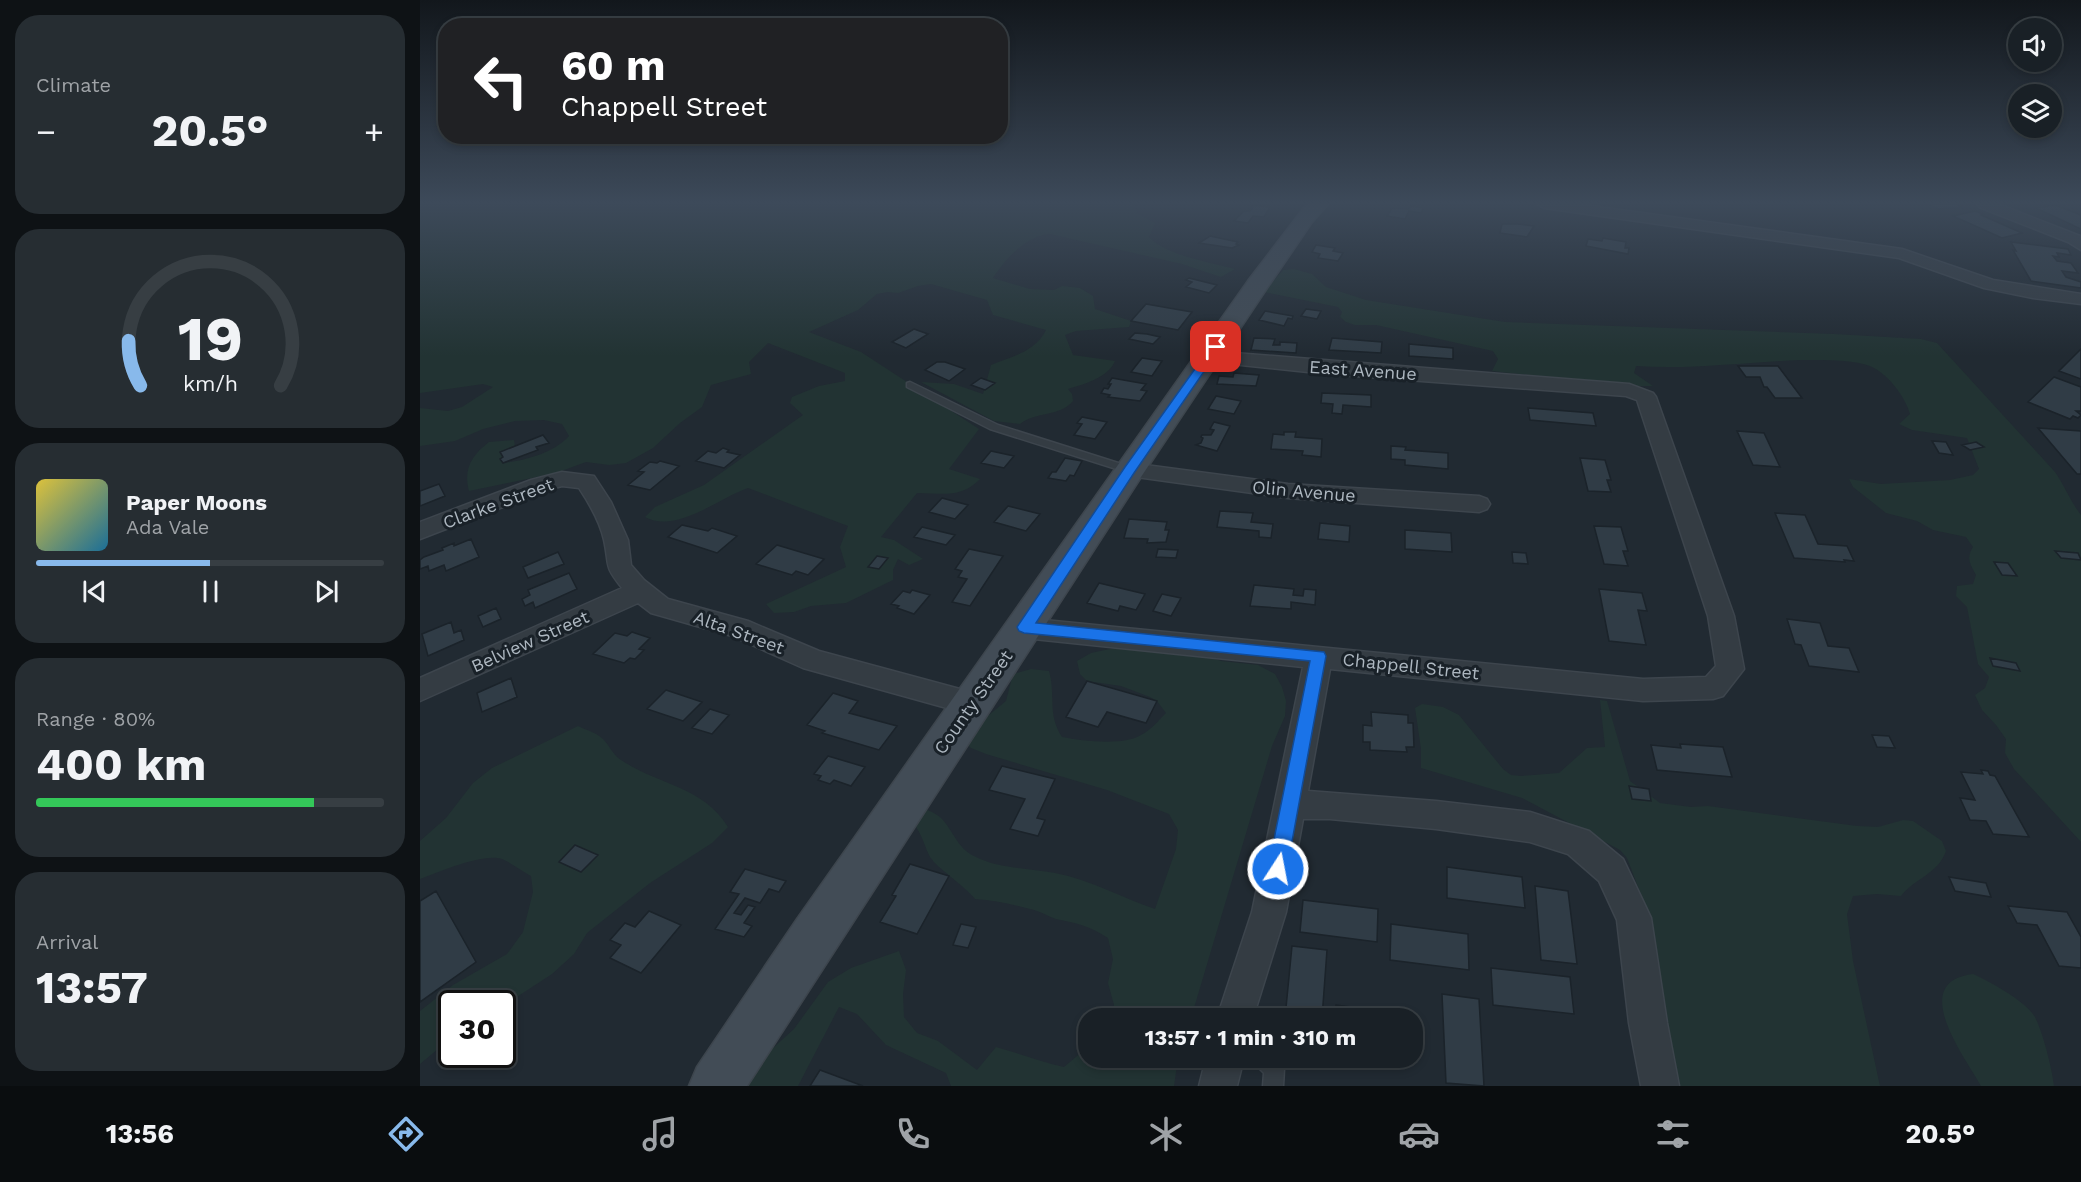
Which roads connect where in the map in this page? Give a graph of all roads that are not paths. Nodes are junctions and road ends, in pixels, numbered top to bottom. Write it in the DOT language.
graph roads {
  1 [pos="1279,255"];
  2 [pos="1904,255"];
  3 [pos="2081,299"];
  4 [pos="1209,357"];
  5 [pos="910,385"];
  6 [pos="1130,470"];
  7 [pos="577,480"];
  8 [pos="1479,504"];
  9 [pos="420,531"];
  10 [pos="640,591"];
  11 [pos="1024,627"];
  12 [pos="1318,656"];
  13 [pos="1654,689"];
  14 [pos="420,690"];
  15 [pos="972,703"];
  16 [pos="1291,805"];
  17 [pos="1238,1008"];
  18 [pos="1222,1068"];
  19 [pos="716,1086"];
  20 [pos="1218,1086"];
  21 [pos="1660,1086"];
  1 -- 4 [label="street, County Street"];
  2 -- 3 [label="street"];
  4 -- 6 [label="street, County Street"];
  4 -- 13 [label="street, East Avenue"];
  5 -- 6 [label="lane"];
  6 -- 8 [label="street, Olin Avenue"];
  6 -- 11 [label="street, County Street"];
  7 -- 9 [label="street, Clarke Street"];
  7 -- 10 [label="street, Alta Street"];
  10 -- 14 [label="street, Belview Street"];
  10 -- 15 [label="street, Alta Street"];
  11 -- 12 [label="street, Chappell Street"];
  11 -- 15 [label="street, County Street"];
  12 -- 13 [label="street, Chappell Street"];
  12 -- 16 [label="street"];
  15 -- 19 [label="street, County Street"];
  16 -- 17 [label="street"];
  16 -- 21 [label="street"];
  18 -- 20 [label="street"];
}
